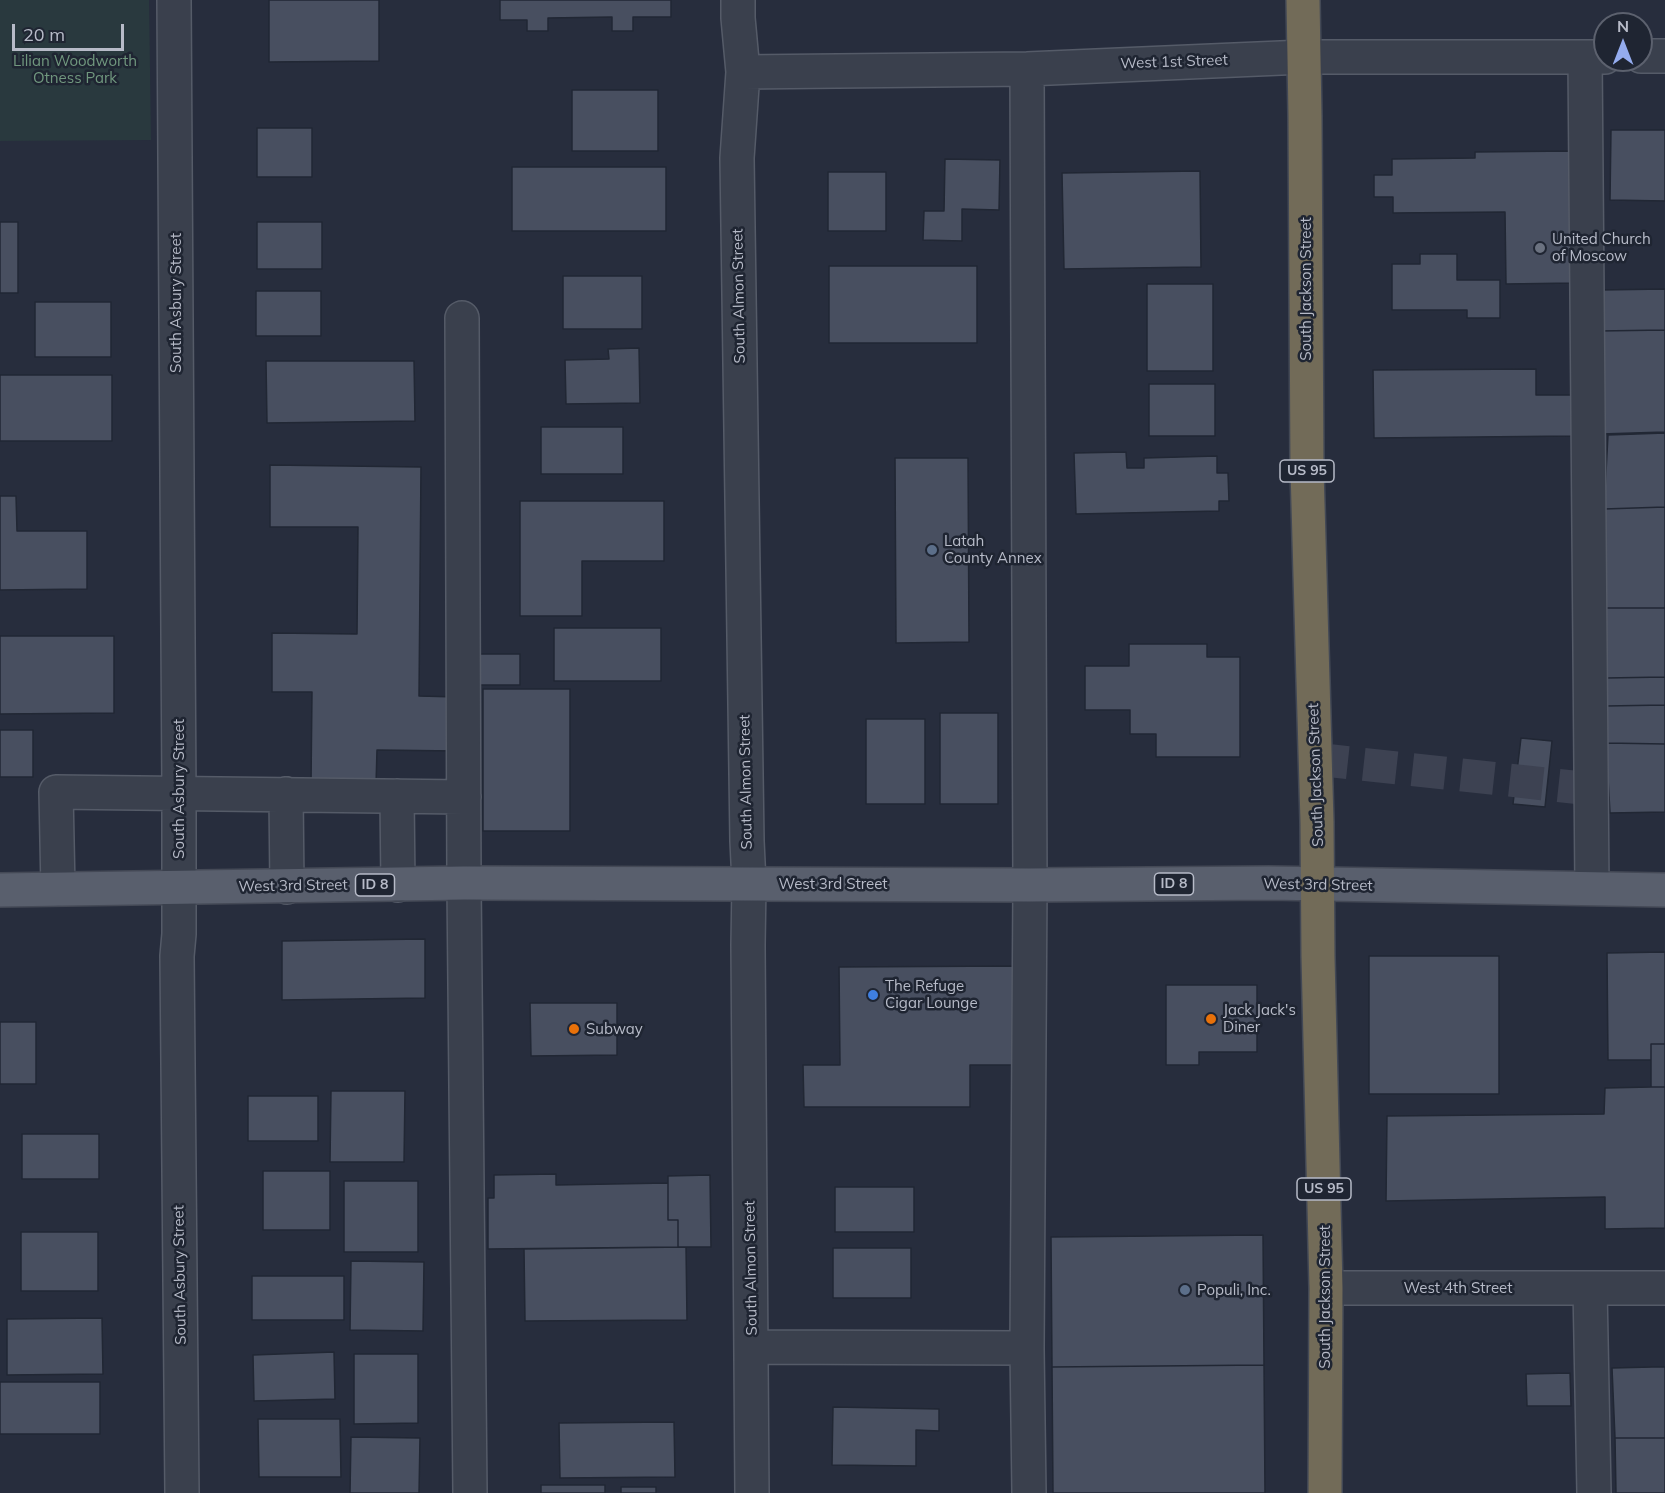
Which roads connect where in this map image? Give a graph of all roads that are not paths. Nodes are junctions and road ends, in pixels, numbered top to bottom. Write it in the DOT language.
graph roads {
  1 [pos="174,0"];
  2 [pos="738,0"];
  3 [pos="1303,0"];
  4 [pos="1304,57"];
  5 [pos="1593,57"];
  6 [pos="1027,69"];
  7 [pos="743,72"];
  8 [pos="1595,72"];
  9 [pos="462,318"];
  10 [pos="179,793"];
  11 [pos="286,794"];
  12 [pos="397,795"];
  13 [pos="464,797"];
  14 [pos="464,883"];
  15 [pos="750,883"];
  16 [pos="398,885"];
  17 [pos="1030,885"];
  18 [pos="1318,885"];
  19 [pos="287,886"];
  20 [pos="179,888"];
  21 [pos="1592,888"];
  22 [pos="58,889"];
  23 [pos="0,890"];
  24 [pos="1665,890"];
  25 [pos="1326,1288"];
  26 [pos="1590,1288"];
  27 [pos="1665,1288"];
  28 [pos="752,1347"];
  29 [pos="1027,1348"];
  30 [pos="182,1493"];
  31 [pos="470,1493"];
  32 [pos="752,1493"];
  33 [pos="1029,1493"];
  34 [pos="1325,1493"];
  35 [pos="1594,1493"];
  1 -- 10 [label="street, South Asbury Street"];
  2 -- 7 [label="street, South Almon Street"];
  3 -- 4 [label="highway, US 95"];
  4 -- 5 [label="street, West 1st Street"];
  4 -- 6 [label="street, West 1st Street"];
  4 -- 18 [label="highway, South Jackson Street / US 95"];
  6 -- 7 [label="street, West 1st Street"];
  6 -- 17 [label="street"];
  7 -- 15 [label="street, South Almon Street"];
  8 -- 21 [label="street"];
  9 -- 13 [label="street"];
  10 -- 11 [label="street"];
  10 -- 20 [label="street, South Asbury Street"];
  10 -- 22 [label="street"];
  11 -- 12 [label="street"];
  11 -- 19 [label="street"];
  12 -- 13 [label="street"];
  12 -- 16 [label="street"];
  13 -- 14 [label="street"];
  14 -- 15 [label="main road, West 3rd Street / ID 8"];
  14 -- 16 [label="main road, West 3rd Street / ID 8"];
  14 -- 31 [label="street"];
  15 -- 17 [label="main road, West 3rd Street / ID 8"];
  15 -- 28 [label="street, South Almon Street"];
  16 -- 19 [label="main road, West 3rd Street / ID 8"];
  17 -- 18 [label="main road, West 3rd Street / ID 8"];
  17 -- 29 [label="street"];
  18 -- 21 [label="main road, West 3rd Street / ID 8"];
  18 -- 25 [label="highway, South Jackson Street / US 95"];
  19 -- 20 [label="main road, West 3rd Street / ID 8"];
  20 -- 22 [label="main road, West 3rd Street / ID 8"];
  20 -- 30 [label="street, South Asbury Street"];
  21 -- 24 [label="main road, West 3rd Street / ID 8"];
  22 -- 23 [label="main road, West 3rd Street / ID 8"];
  25 -- 26 [label="street, West 4th Street"];
  25 -- 34 [label="highway, South Jackson Street / US 95"];
  26 -- 27 [label="street, West 4th Street"];
  26 -- 35 [label="street"];
  28 -- 29 [label="street"];
  28 -- 32 [label="street, South Almon Street"];
  29 -- 33 [label="street"];
}
